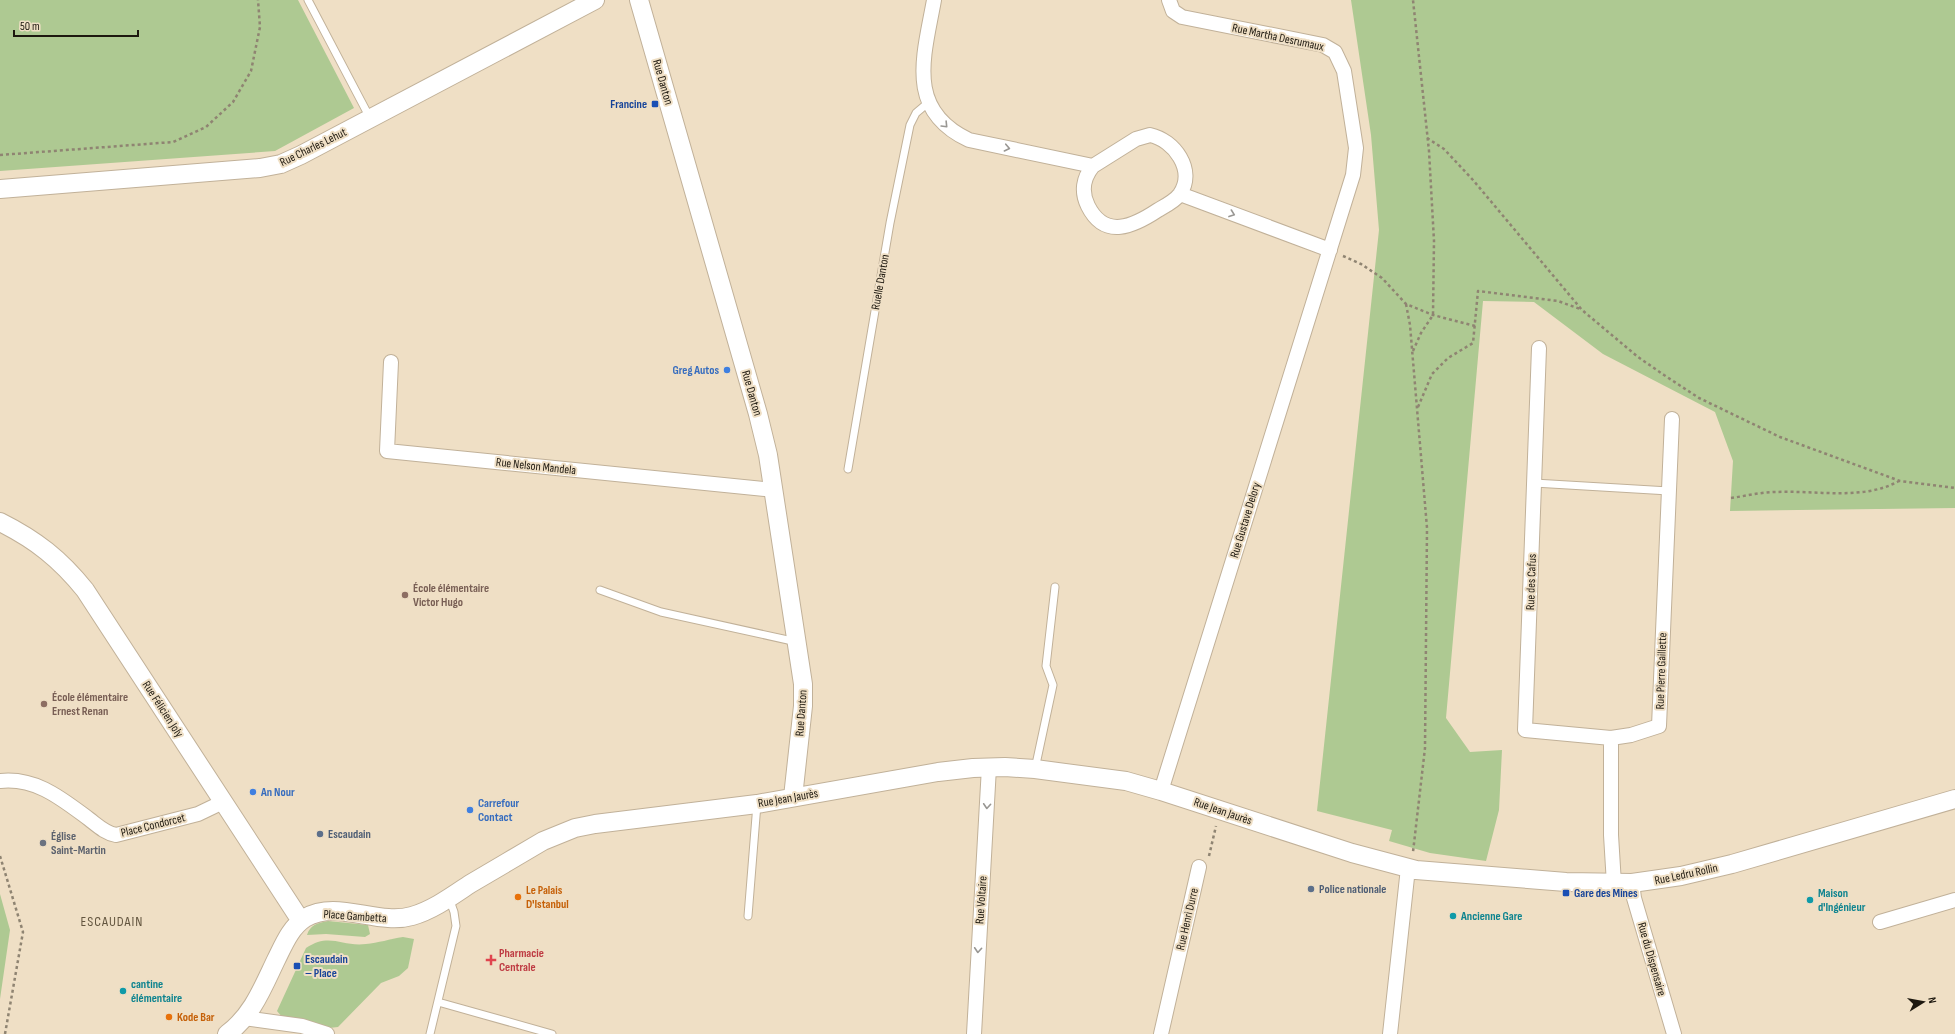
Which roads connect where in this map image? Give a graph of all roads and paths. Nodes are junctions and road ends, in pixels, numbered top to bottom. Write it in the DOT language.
graph roads {
  1 [pos="258,0"];
  2 [pos="308,0"];
  3 [pos="595,0"];
  4 [pos="639,0"];
  5 [pos="934,0"];
  6 [pos="1169,0"];
  7 [pos="1413,0"];
  8 [pos="929,102"];
  9 [pos="370,118"];
  10 [pos="1427,138"];
  11 [pos="0,154"];
  12 [pos="1093,166"];
  13 [pos="0,189"];
  14 [pos="1180,194"];
  15 [pos="1330,250"];
  16 [pos="1406,304"];
  17 [pos="1582,310"];
  18 [pos="1433,315"];
  19 [pos="1475,326"];
  20 [pos="1539,348"];
  21 [pos="1412,353"];
  22 [pos="391,362"];
  23 [pos="1417,408"];
  24 [pos="1672,419"];
  25 [pos="848,469"];
  26 [pos="1900,481"];
  27 [pos="1534,483"];
  28 [pos="1955,488"];
  29 [pos="774,490"];
  30 [pos="1669,491"];
  31 [pos="1731,498"];
  32 [pos="0,522"];
  33 [pos="1055,587"];
  34 [pos="600,590"];
  35 [pos="798,642"];
  36 [pos="1610,738"];
  37 [pos="989,767"];
  38 [pos="1035,769"];
  39 [pos="0,780"];
  40 [pos="1161,791"];
  41 [pos="793,797"];
  42 [pos="1955,799"];
  43 [pos="223,802"];
  44 [pos="757,804"];
  45 [pos="1219,810"];
  46 [pos="543,841"];
  47 [pos="1414,846"];
  48 [pos="0,856"];
  49 [pos="1199,867"];
  50 [pos="1408,868"];
  51 [pos="1632,883"];
  52 [pos="1614,884"];
  53 [pos="449,898"];
  54 [pos="1955,900"];
  55 [pos="748,916"];
  56 [pos="301,921"];
  57 [pos="1880,922"];
  58 [pos="438,1002"];
  59 [pos="244,1018"];
  60 [pos="4,1034"];
  61 [pos="227,1034"];
  62 [pos="327,1034"];
  63 [pos="430,1034"];
  64 [pos="552,1034"];
  65 [pos="974,1034"];
  66 [pos="1161,1034"];
  67 [pos="1390,1034"];
  68 [pos="1674,1034"];
  1 -- 11 [label="path"];
  2 -- 9 [label="lane"];
  3 -- 9 [label="street, Rue Charles Lehut"];
  4 -- 29 [label="street, Rue Danton"];
  5 -- 8 [label="street"];
  6 -- 15 [label="street, Rue Martha Desrumaux"];
  7 -- 10 [label="path"];
  8 -- 12 [label="street, one-way"];
  8 -- 25 [label="lane, Ruelle Danton"];
  9 -- 13 [label="street, Rue Charles Lehut"];
  10 -- 17 [label="path"];
  10 -- 18 [label="path"];
  12 -- 14 [label="street"];
  12 -- 14 [label="street"];
  14 -- 15 [label="street, one-way"];
  15 -- 16 [label="path"];
  15 -- 40 [label="street, Rue Gustave Delory"];
  16 -- 18 [label="path"];
  16 -- 21 [label="path"];
  17 -- 19 [label="path"];
  17 -- 26 [label="path"];
  18 -- 19 [label="path"];
  18 -- 21 [label="path"];
  19 -- 23 [label="path"];
  20 -- 27 [label="street, Rue des Cafus"];
  21 -- 23 [label="path"];
  22 -- 29 [label="street, Rue Nelson Mandela"];
  23 -- 47 [label="path"];
  24 -- 30 [label="street, Rue Pierre Gaillette"];
  26 -- 28 [label="path"];
  26 -- 31 [label="path"];
  27 -- 30 [label="lane"];
  27 -- 36 [label="street, Rue des Cafus"];
  29 -- 35 [label="street, Rue Danton"];
  30 -- 36 [label="street, Rue Pierre Gaillette"];
  32 -- 43 [label="street, Rue Félicien Joly"];
  33 -- 38 [label="lane"];
  34 -- 35 [label="lane"];
  35 -- 41 [label="street, Rue Danton"];
  36 -- 52 [label="street"];
  37 -- 38 [label="street, Rue Jean Jaurès"];
  37 -- 41 [label="street, Rue Jean Jaurès"];
  37 -- 65 [label="street, Rue Voltaire, one-way"];
  38 -- 40 [label="street, Rue Jean Jaurès"];
  39 -- 43 [label="street, Place Condorcet"];
  40 -- 45 [label="street, Rue Jean Jaurès"];
  41 -- 44 [label="street, Rue Jean Jaurès"];
  42 -- 51 [label="street, Rue Ledru Rollin"];
  43 -- 56 [label="street, Rue Félicien Joly"];
  44 -- 46 [label="street, Rue Jean Jaurès"];
  44 -- 55 [label="lane"];
  45 -- 49 [label="path"];
  45 -- 50 [label="street, Rue Jean Jaurès"];
  46 -- 53 [label="street, Place Gambetta"];
  48 -- 60 [label="path"];
  49 -- 66 [label="street, Rue Henri Durre"];
  50 -- 52 [label="street, Rue Ledru Rollin"];
  50 -- 67 [label="street"];
  51 -- 52 [label="street, Rue Ledru Rollin"];
  51 -- 68 [label="street, Rue du Dispensaire"];
  53 -- 56 [label="street, Place Gambetta"];
  53 -- 58 [label="lane"];
  54 -- 57 [label="street"];
  56 -- 59 [label="street, Place Gambetta"];
  58 -- 63 [label="lane"];
  58 -- 64 [label="lane"];
  59 -- 61 [label="street, Place Gambetta"];
  59 -- 62 [label="street"];
}
